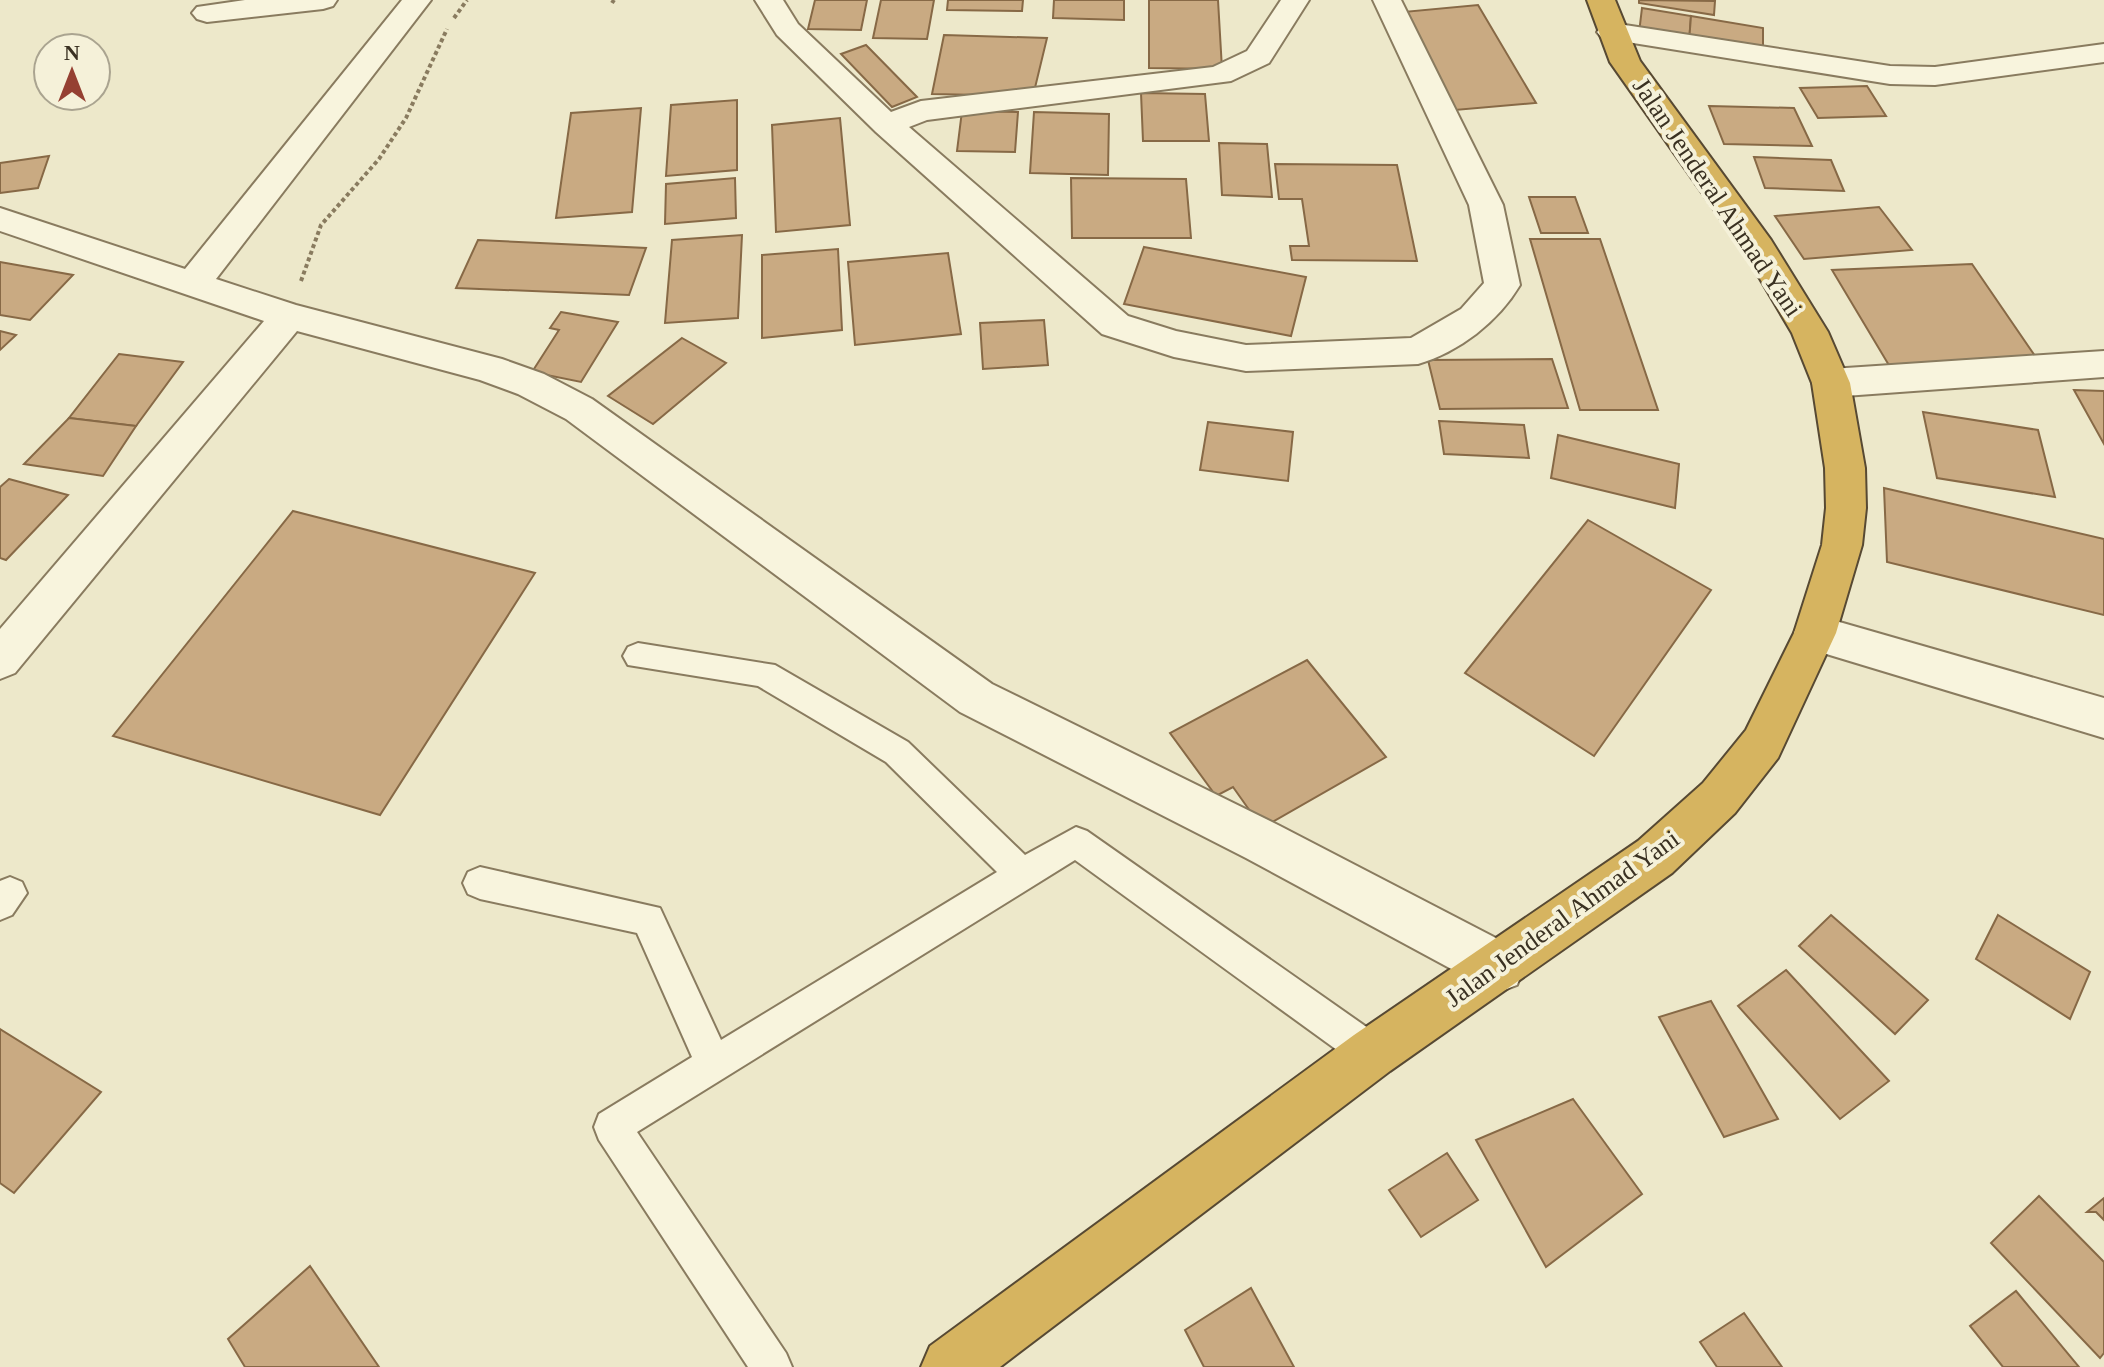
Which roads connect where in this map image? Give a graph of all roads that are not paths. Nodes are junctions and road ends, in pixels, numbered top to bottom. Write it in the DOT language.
graph roads {
  1 [pos="323,0"];
  2 [pos="417,0"];
  3 [pos="769,0"];
  4 [pos="1295,0"];
  5 [pos="1387,0"];
  6 [pos="207,13"];
  7 [pos="1607,16"];
  8 [pos="2104,53"];
  9 [pos="887,125"];
  10 [pos="0,219"];
  11 [pos="193,283"];
  12 [pos="289,316"];
  13 [pos="2104,364"];
  14 [pos="1831,383"];
  15 [pos="1815,633"];
  16 [pos="638,656"];
  17 [pos="0,660"];
  18 [pos="2104,718"];
  19 [pos="1022,875"];
  20 [pos="480,883"];
  21 [pos="1499,967"];
  22 [pos="1372,1053"];
  23 [pos="714,1065"];
  24 [pos="772,1367"];
  25 [pos="951,1367"];
  1 -- 6 [label="street"];
  2 -- 11 [label="street"];
  3 -- 9 [label="street"];
  4 -- 9 [label="street"];
  5 -- 9 [label="street"];
  7 -- 8 [label="street"];
  7 -- 14 [label="highway, Jalan Jenderal Ahmad Yani"];
  10 -- 11 [label="street"];
  11 -- 12 [label="street"];
  12 -- 17 [label="street"];
  12 -- 21 [label="street"];
  13 -- 14 [label="street"];
  14 -- 15 [label="highway, Jalan Jenderal Ahmad Yani"];
  15 -- 18 [label="street"];
  15 -- 21 [label="highway, Jalan Jenderal Ahmad Yani"];
  16 -- 19 [label="lane"];
  19 -- 22 [label="lane"];
  19 -- 23 [label="lane"];
  20 -- 23 [label="lane"];
  21 -- 22 [label="highway, Jalan Jenderal Ahmad Yani"];
  22 -- 25 [label="highway, Jalan Jenderal Ahmad Yani"];
  23 -- 24 [label="lane"];
}
